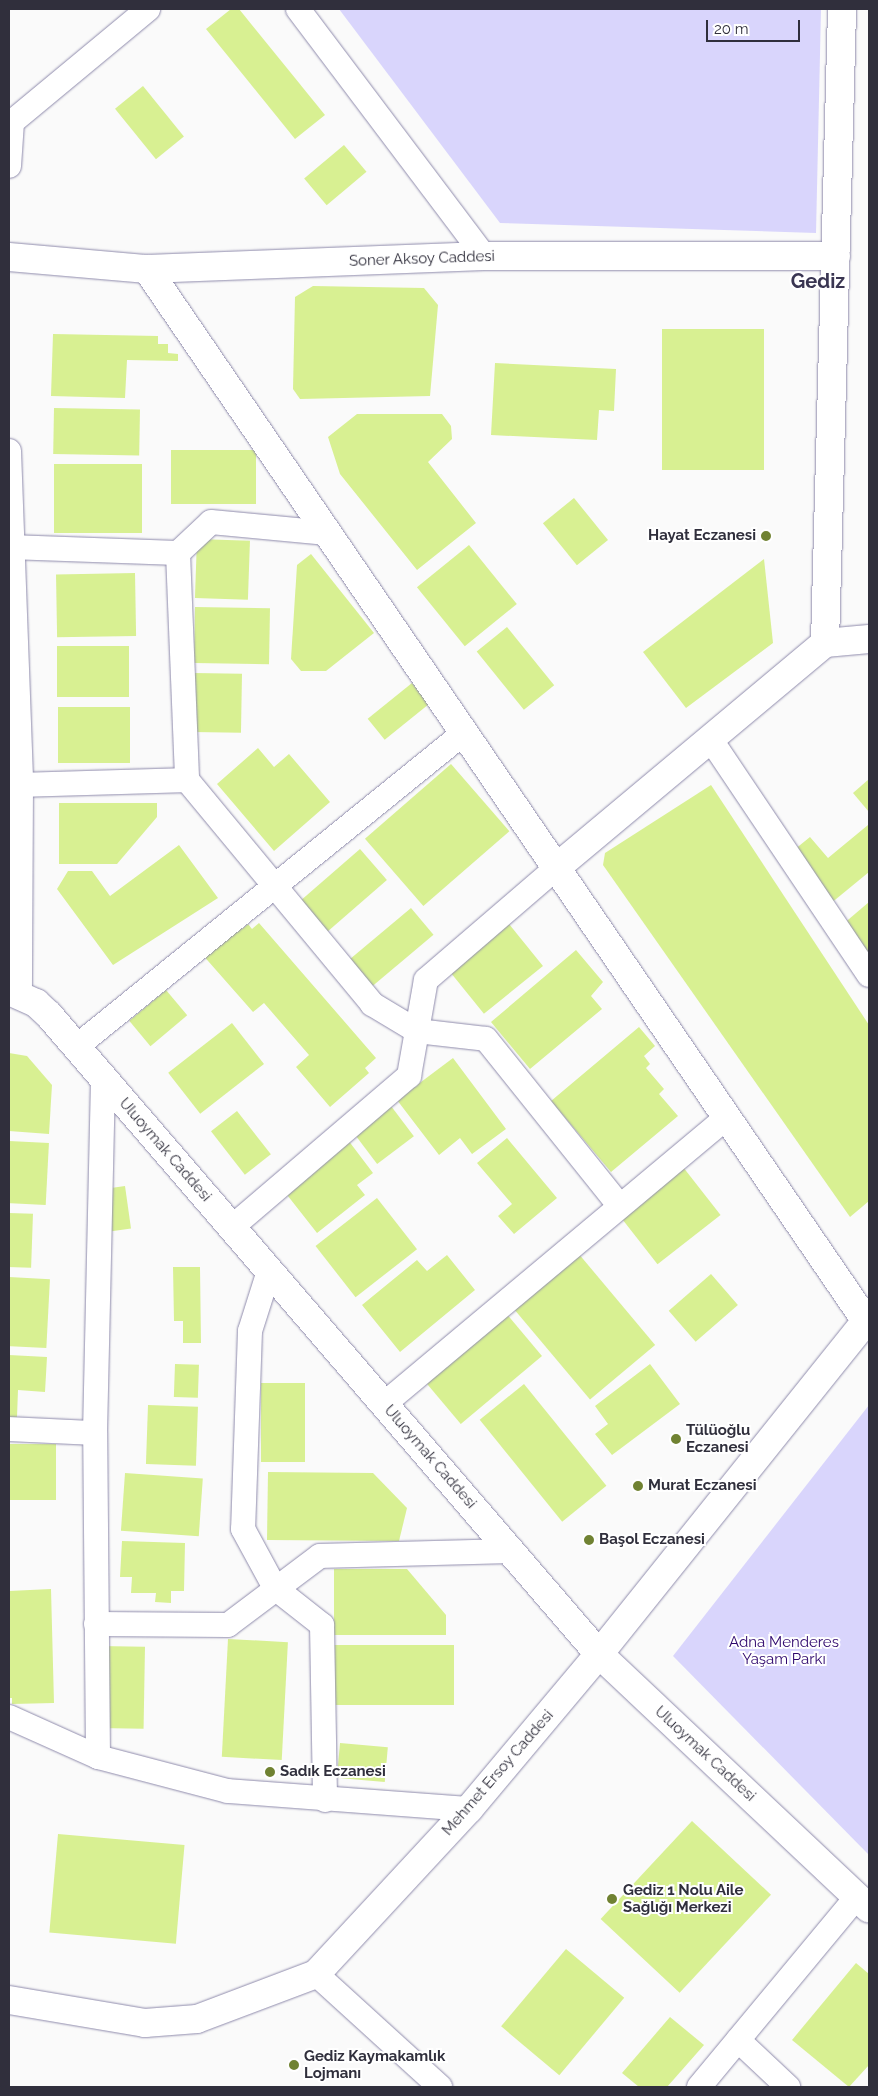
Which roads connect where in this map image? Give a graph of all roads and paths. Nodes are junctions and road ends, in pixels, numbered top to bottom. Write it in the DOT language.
graph roads {
  1 [pos="148,9"];
  2 [pos="298,9"];
  3 [pos="842,9"];
  4 [pos="10,122"];
  5 [pos="9,166"];
  6 [pos="484,256"];
  7 [pos="836,256"];
  8 [pos="9,257"];
  9 [pos="146,269"];
  10 [pos="9,451"];
  11 [pos="327,533"];
  12 [pos="10,547"];
  13 [pos="178,553"];
  14 [pos="869,639"];
  15 [pos="825,643"];
  16 [pos="464,733"];
  17 [pos="711,740"];
  18 [pos="187,780"];
  19 [pos="21,784"];
  20 [pos="556,868"];
  21 [pos="274,887"];
  22 [pos="869,975"];
  23 [pos="14,993"];
  24 [pos="417,1031"];
  25 [pos="76,1047"];
  26 [pos="103,1078"];
  27 [pos="727,1117"];
  28 [pos="620,1206"];
  29 [pos="232,1228"];
  30 [pos="269,1271"];
  31 [pos="868,1319"];
  32 [pos="384,1404"];
  33 [pos="9,1429"];
  34 [pos="95,1433"];
  35 [pos="510,1551"];
  36 [pos="275,1588"];
  37 [pos="96,1624"];
  38 [pos="599,1654"];
  39 [pos="9,1717"];
  40 [pos="98,1757"];
  41 [pos="325,1800"];
  42 [pos="469,1809"];
  43 [pos="863,1903"];
  44 [pos="316,1974"];
  45 [pos="9,2000"];
  46 [pos="738,2040"];
  47 [pos="440,2087"];
  48 [pos="699,2087"];
  49 [pos="788,2087"];
  1 -- 4 [label="street"];
  2 -- 6 [label="street"];
  3 -- 7 [label="street"];
  4 -- 5 [label="street"];
  6 -- 7 [label="street, Soner Aksoy Caddesi"];
  6 -- 9 [label="street, Soner Aksoy Caddesi"];
  7 -- 15 [label="street"];
  8 -- 9 [label="street, Soner Aksoy Caddesi"];
  9 -- 11 [label="street"];
  10 -- 12 [label="street"];
  11 -- 13 [label="street"];
  11 -- 16 [label="street"];
  12 -- 13 [label="street"];
  12 -- 19 [label="street"];
  13 -- 18 [label="street"];
  14 -- 15 [label="street"];
  15 -- 17 [label="street"];
  16 -- 20 [label="street"];
  16 -- 21 [label="street"];
  17 -- 20 [label="street"];
  17 -- 22 [label="street"];
  18 -- 19 [label="street"];
  18 -- 21 [label="street"];
  19 -- 23 [label="street"];
  20 -- 24 [label="street"];
  20 -- 27 [label="street"];
  21 -- 24 [label="street"];
  21 -- 25 [label="street"];
  23 -- 25 [label="street, Uluoymak Caddesi"];
  24 -- 28 [label="street"];
  24 -- 29 [label="street"];
  25 -- 26 [label="street, Uluoymak Caddesi"];
  26 -- 29 [label="street, Uluoymak Caddesi"];
  26 -- 34 [label="street"];
  27 -- 28 [label="street"];
  27 -- 31 [label="street"];
  28 -- 32 [label="street"];
  29 -- 30 [label="street, Uluoymak Caddesi"];
  30 -- 32 [label="street, Uluoymak Caddesi"];
  30 -- 36 [label="street"];
  31 -- 38 [label="street, Mehmet Ersoy Caddesi"];
  32 -- 35 [label="street, Uluoymak Caddesi"];
  33 -- 34 [label="street"];
  34 -- 37 [label="street"];
  35 -- 36 [label="street"];
  35 -- 38 [label="street, Uluoymak Caddesi"];
  36 -- 37 [label="street"];
  36 -- 41 [label="street"];
  37 -- 40 [label="street"];
  38 -- 42 [label="street, Mehmet Ersoy Caddesi"];
  38 -- 43 [label="street, Uluoymak Caddesi"];
  39 -- 40 [label="street"];
  40 -- 41 [label="street"];
  41 -- 42 [label="street"];
  42 -- 44 [label="street, Mehmet Ersoy Caddesi"];
  43 -- 46 [label="street"];
  44 -- 45 [label="street, Mehmet Ersoy Caddesi"];
  44 -- 47 [label="street"];
  46 -- 48 [label="street"];
  46 -- 49 [label="street"];
}
